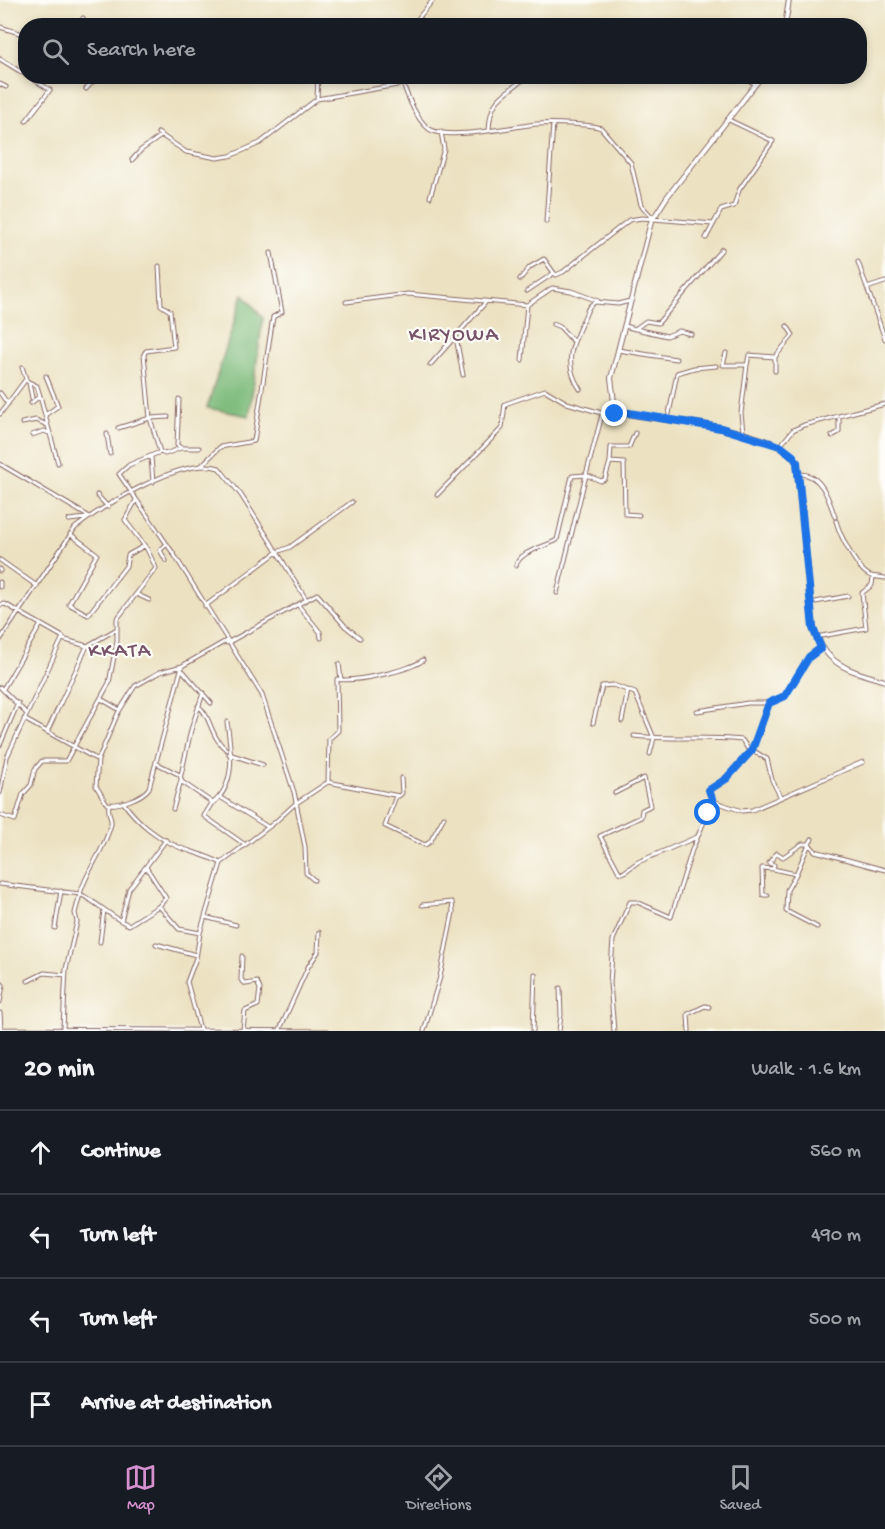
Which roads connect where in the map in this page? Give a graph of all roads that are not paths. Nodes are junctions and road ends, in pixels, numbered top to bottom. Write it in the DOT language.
graph roads {
  1 [pos="433,0"];
  2 [pos="789,0"];
  3 [pos="418,18"];
  4 [pos="786,18"];
  5 [pos="0,27"];
  6 [pos="18,33"];
  7 [pos="0,60"];
  8 [pos="18,71"];
  9 [pos="0,84"];
  10 [pos="40,84"];
  11 [pos="91,84"];
  12 [pos="318,84"];
  13 [pos="403,84"];
  14 [pos="517,84"];
  15 [pos="756,84"];
  16 [pos="6,87"];
  17 [pos="86,89"];
  18 [pos="317,99"];
  19 [pos="729,120"];
  20 [pos="26,121"];
  21 [pos="553,124"];
  22 [pos="489,131"];
  23 [pos="441,132"];
  24 [pos="132,160"];
  25 [pos="430,196"];
  26 [pos="653,219"];
  27 [pos="546,222"];
  28 [pos="713,224"];
  29 [pos="706,238"];
  30 [pos="722,249"];
  31 [pos="271,253"];
  32 [pos="858,262"];
  33 [pos="159,266"];
  34 [pos="554,273"];
  35 [pos="520,279"];
  36 [pos="885,282"];
  37 [pos="867,288"];
  38 [pos="527,291"];
  39 [pos="598,301"];
  40 [pos="632,301"];
  41 [pos="346,302"];
  42 [pos="485,303"];
  43 [pos="526,305"];
  44 [pos="553,324"];
  45 [pos="625,326"];
  46 [pos="787,326"];
  47 [pos="635,329"];
  48 [pos="691,334"];
  49 [pos="456,337"];
  50 [pos="885,339"];
  51 [pos="572,340"];
  52 [pos="618,350"];
  53 [pos="726,353"];
  54 [pos="676,359"];
  55 [pos="522,360"];
  56 [pos="747,364"];
  57 [pos="430,365"];
  58 [pos="716,366"];
  59 [pos="22,367"];
  60 [pos="463,375"];
  61 [pos="46,376"];
  62 [pos="27,380"];
  63 [pos="580,389"];
  64 [pos="0,393"];
  65 [pos="40,396"];
  66 [pos="179,399"];
  67 [pos="8,404"];
  68 [pos="885,404"];
  69 [pos="629,413"];
  70 [pos="0,414"];
  71 [pos="605,414"];
  72 [pos="45,415"];
  73 [pos="839,416"];
  74 [pos="168,417"];
  75 [pos="150,418"];
  76 [pos="668,419"];
  77 [pos="22,423"];
  78 [pos="47,425"];
  79 [pos="118,428"];
  80 [pos="743,432"];
  81 [pos="49,433"];
  82 [pos="635,433"];
  83 [pos="107,434"];
  84 [pos="32,435"];
  85 [pos="832,436"];
  86 [pos="780,446"];
  87 [pos="180,448"];
  88 [pos="200,448"];
  89 [pos="160,452"];
  90 [pos="110,454"];
  91 [pos="151,458"];
  92 [pos="610,462"];
  93 [pos="58,463"];
  94 [pos="0,464"];
  95 [pos="200,466"];
  96 [pos="800,474"];
  97 [pos="586,475"];
  98 [pos="153,482"];
  99 [pos="130,491"];
  100 [pos="97,495"];
  101 [pos="437,495"];
  102 [pos="136,499"];
  103 [pos="352,501"];
  104 [pos="108,507"];
  105 [pos="639,515"];
  106 [pos="87,517"];
  107 [pos="69,520"];
  108 [pos="70,534"];
  109 [pos="167,544"];
  110 [pos="144,546"];
  111 [pos="277,552"];
  112 [pos="0,561"];
  113 [pos="166,561"];
  114 [pos="516,566"];
  115 [pos="873,577"];
  116 [pos="885,578"];
  117 [pos="0,582"];
  118 [pos="37,586"];
  119 [pos="0,587"];
  120 [pos="557,593"];
  121 [pos="136,594"];
  122 [pos="848,596"];
  123 [pos="306,599"];
  124 [pos="149,600"];
  125 [pos="810,603"];
  126 [pos="0,604"];
  127 [pos="298,604"];
  128 [pos="205,606"];
  129 [pos="18,614"];
  130 [pos="40,626"];
  131 [pos="117,630"];
  132 [pos="63,637"];
  133 [pos="816,637"];
  134 [pos="321,638"];
  135 [pos="360,638"];
  136 [pos="0,640"];
  137 [pos="227,642"];
  138 [pos="87,646"];
  139 [pos="821,648"];
  140 [pos="423,660"];
  141 [pos="339,664"];
  142 [pos="182,668"];
  143 [pos="341,680"];
  144 [pos="885,681"];
  145 [pos="2,688"];
  146 [pos="628,690"];
  147 [pos="203,693"];
  148 [pos="101,699"];
  149 [pos="18,703"];
  150 [pos="211,703"];
  151 [pos="769,703"];
  152 [pos="198,706"];
  153 [pos="120,710"];
  154 [pos="698,711"];
  155 [pos="27,714"];
  156 [pos="24,718"];
  157 [pos="227,722"];
  158 [pos="622,722"];
  159 [pos="593,723"];
  160 [pos="47,732"];
  161 [pos="634,736"];
  162 [pos="654,738"];
  163 [pos="0,745"];
  164 [pos="72,746"];
  165 [pos="751,751"];
  166 [pos="229,752"];
  167 [pos="650,754"];
  168 [pos="98,760"];
  169 [pos="863,762"];
  170 [pos="156,764"];
  171 [pos="263,765"];
  172 [pos="181,778"];
  173 [pos="401,778"];
  174 [pos="328,782"];
  175 [pos="0,793"];
  176 [pos="615,793"];
  177 [pos="396,796"];
  178 [pos="780,796"];
  179 [pos="220,797"];
  180 [pos="713,801"];
  181 [pos="123,802"];
  182 [pos="213,802"];
  183 [pos="295,804"];
  184 [pos="109,805"];
  185 [pos="173,809"];
  186 [pos="0,815"];
  187 [pos="444,816"];
  188 [pos="268,827"];
  189 [pos="697,837"];
  190 [pos="812,839"];
  191 [pos="166,840"];
  192 [pos="244,843"];
  193 [pos="809,844"];
  194 [pos="221,863"];
  195 [pos="146,867"];
  196 [pos="773,869"];
  197 [pos="885,870"];
  198 [pos="796,874"];
  199 [pos="315,880"];
  200 [pos="0,884"];
  201 [pos="61,891"];
  202 [pos="80,894"];
  203 [pos="768,896"];
  204 [pos="422,904"];
  205 [pos="159,906"];
  206 [pos="104,909"];
  207 [pos="205,917"];
  208 [pos="121,921"];
  209 [pos="236,925"];
  210 [pos="817,927"];
  211 [pos="55,928"];
  212 [pos="319,932"];
  213 [pos="200,933"];
  214 [pos="100,942"];
  215 [pos="156,944"];
  216 [pos="196,955"];
  217 [pos="242,956"];
  218 [pos="535,974"];
  219 [pos="66,975"];
  220 [pos="28,981"];
  221 [pos="0,982"];
  222 [pos="560,988"];
  223 [pos="0,1002"];
  224 [pos="709,1007"];
  225 [pos="0,1013"];
  226 [pos="63,1028"];
  227 [pos="1,1029"];
  228 [pos="200,1029"];
  229 [pos="56,1030"];
  230 [pos="78,1030"];
  231 [pos="106,1030"];
  232 [pos="170,1030"];
  233 [pos="243,1030"];
  234 [pos="279,1030"];
  235 [pos="328,1031"];
  236 [pos="424,1031"];
  237 [pos="533,1031"];
  238 [pos="559,1031"];
  239 [pos="614,1031"];
  240 [pos="689,1031"];
  1 -- 3 [label="street"];
  2 -- 4 [label="street"];
  5 -- 6 [label="street"];
  7 -- 8 [label="street"];
  9 -- 16 [label="street"];
  10 -- 20 [label="street"];
  11 -- 17 [label="street"];
  12 -- 18 [label="street"];
  13 -- 18 [label="street"];
  13 -- 23 [label="street"];
  14 -- 22 [label="street"];
  15 -- 19 [label="street"];
  18 -- 24 [label="street"];
  19 -- 26 [label="street"];
  19 -- 28 [label="street"];
  21 -- 22 [label="street"];
  21 -- 26 [label="street"];
  21 -- 27 [label="street"];
  22 -- 23 [label="street"];
  23 -- 25 [label="street"];
  26 -- 28 [label="street"];
  26 -- 34 [label="street"];
  26 -- 40 [label="street"];
  28 -- 29 [label="street"];
  30 -- 47 [label="street"];
  31 -- 95 [label="street"];
  32 -- 37 [label="street"];
  33 -- 75 [label="street"];
  34 -- 35 [label="street"];
  34 -- 38 [label="street"];
  36 -- 37 [label="street"];
  37 -- 50 [label="street"];
  39 -- 40 [label="street"];
  39 -- 43 [label="street"];
  39 -- 51 [label="street"];
  40 -- 45 [label="street"];
  41 -- 42 [label="street"];
  42 -- 43 [label="street"];
  42 -- 49 [label="street"];
  43 -- 55 [label="street"];
  44 -- 51 [label="street"];
  45 -- 47 [label="street"];
  45 -- 52 [label="street"];
  46 -- 56 [label="street"];
  47 -- 48 [label="street"];
  49 -- 57 [label="street"];
  49 -- 60 [label="street"];
  51 -- 63 [label="street"];
  52 -- 54 [label="street"];
  52 -- 69 [label="street"];
  53 -- 80 [label="street"];
  58 -- 76 [label="street"];
  59 -- 62 [label="street"];
  61 -- 72 [label="street"];
  62 -- 65 [label="street"];
  62 -- 65 [label="street"];
  62 -- 67 [label="street"];
  64 -- 67 [label="street"];
  65 -- 72 [label="street"];
  66 -- 87 [label="street"];
  67 -- 70 [label="street"];
  68 -- 86 [label="street"];
  69 -- 71 [label="street"];
  69 -- 76 [label="street"];
  71 -- 97 [label="street"];
  71 -- 101 [label="street"];
  72 -- 78 [label="street"];
  73 -- 85 [label="street"];
  74 -- 75 [label="street"];
  75 -- 79 [label="street"];
  75 -- 89 [label="street"];
  76 -- 86 [label="street"];
  77 -- 78 [label="street"];
  78 -- 81 [label="street"];
  81 -- 84 [label="street"];
  81 -- 93 [label="street"];
  82 -- 92 [label="street"];
  83 -- 90 [label="street"];
  86 -- 125 [label="street"];
  87 -- 88 [label="street"];
  87 -- 89 [label="street"];
  89 -- 91 [label="street"];
  91 -- 98 [label="street"];
  91 -- 99 [label="street"];
  92 -- 97 [label="street"];
  92 -- 105 [label="street"];
  94 -- 106 [label="street"];
  95 -- 98 [label="street"];
  95 -- 111 [label="street"];
  96 -- 115 [label="street"];
  97 -- 114 [label="street"];
  97 -- 120 [label="street"];
  98 -- 99 [label="street"];
  99 -- 102 [label="street"];
  99 -- 104 [label="street"];
  100 -- 104 [label="street"];
  102 -- 109 [label="street"];
  102 -- 110 [label="street"];
  103 -- 111 [label="street"];
  104 -- 106 [label="street"];
  106 -- 107 [label="street"];
  106 -- 108 [label="street"];
  108 -- 110 [label="street"];
  108 -- 118 [label="street"];
  109 -- 113 [label="street"];
  109 -- 128 [label="street"];
  110 -- 121 [label="street"];
  111 -- 123 [label="street"];
  111 -- 128 [label="street"];
  112 -- 118 [label="street"];
  115 -- 116 [label="street"];
  115 -- 133 [label="street"];
  117 -- 119 [label="street"];
  118 -- 129 [label="street"];
  121 -- 124 [label="street"];
  121 -- 131 [label="street"];
  122 -- 125 [label="street"];
  123 -- 127 [label="street"];
  123 -- 135 [label="street"];
  125 -- 133 [label="street"];
  126 -- 129 [label="street"];
  127 -- 134 [label="street"];
  127 -- 137 [label="street"];
  128 -- 137 [label="street"];
  129 -- 130 [label="street"];
  129 -- 136 [label="street"];
  130 -- 132 [label="street"];
  130 -- 145 [label="street"];
  131 -- 138 [label="street"];
  131 -- 148 [label="street"];
  132 -- 138 [label="street"];
  132 -- 155 [label="street"];
  133 -- 139 [label="street"];
  137 -- 142 [label="street"];
  137 -- 183 [label="street"];
  138 -- 160 [label="street"];
  139 -- 144 [label="street"];
  139 -- 151 [label="street"];
  140 -- 143 [label="street"];
  141 -- 143 [label="street"];
  142 -- 147 [label="street"];
  142 -- 153 [label="street"];
  142 -- 170 [label="street"];
  143 -- 174 [label="street"];
  145 -- 149 [label="street"];
  146 -- 158 [label="street"];
  146 -- 159 [label="street"];
  146 -- 162 [label="street"];
  147 -- 150 [label="street"];
  147 -- 152 [label="street"];
  148 -- 153 [label="street"];
  148 -- 164 [label="street"];
  149 -- 155 [label="street"];
  149 -- 163 [label="street"];
  151 -- 154 [label="street"];
  151 -- 165 [label="street"];
  152 -- 166 [label="street"];
  152 -- 172 [label="street"];
  153 -- 168 [label="street"];
  155 -- 156 [label="street"];
  156 -- 160 [label="street"];
  156 -- 175 [label="street"];
  157 -- 166 [label="street"];
  160 -- 164 [label="street"];
  161 -- 162 [label="street"];
  162 -- 165 [label="street"];
  162 -- 167 [label="street"];
  164 -- 168 [label="street"];
  164 -- 186 [label="street"];
  165 -- 178 [label="street"];
  165 -- 180 [label="street"];
  166 -- 171 [label="street"];
  166 -- 179 [label="street"];
  168 -- 184 [label="street"];
  169 -- 178 [label="street"];
  170 -- 172 [label="street"];
  170 -- 181 [label="street"];
  172 -- 182 [label="street"];
  172 -- 185 [label="street"];
  173 -- 177 [label="street"];
  174 -- 177 [label="street"];
  174 -- 183 [label="street"];
  176 -- 189 [label="street"];
  177 -- 187 [label="street"];
  178 -- 180 [label="street"];
  179 -- 182 [label="street"];
  179 -- 188 [label="street"];
  180 -- 189 [label="street"];
  181 -- 184 [label="street"];
  181 -- 191 [label="street"];
  182 -- 192 [label="street"];
  183 -- 188 [label="street"];
  183 -- 199 [label="street"];
  184 -- 202 [label="street"];
  188 -- 192 [label="street"];
  189 -- 239 [label="street"];
  190 -- 193 [label="street"];
  191 -- 194 [label="street"];
  191 -- 195 [label="street"];
  192 -- 194 [label="street"];
  193 -- 196 [label="street"];
  193 -- 197 [label="street"];
  193 -- 198 [label="street"];
  194 -- 207 [label="street"];
  195 -- 205 [label="street"];
  195 -- 208 [label="street"];
  196 -- 198 [label="street"];
  196 -- 203 [label="street"];
  198 -- 210 [label="street"];
  200 -- 201 [label="street"];
  201 -- 202 [label="street"];
  201 -- 211 [label="street"];
  202 -- 206 [label="street"];
  202 -- 219 [label="street"];
  204 -- 236 [label="street"];
  205 -- 208 [label="street"];
  205 -- 213 [label="street"];
  206 -- 208 [label="street"];
  206 -- 214 [label="street"];
  207 -- 209 [label="street"];
  207 -- 213 [label="street"];
  212 -- 234 [label="street"];
  213 -- 216 [label="street"];
  215 -- 216 [label="street"];
  216 -- 228 [label="street"];
  217 -- 233 [label="street"];
  218 -- 237 [label="street"];
  219 -- 220 [label="street"];
  219 -- 226 [label="street"];
  221 -- 223 [label="street"];
  222 -- 238 [label="street"];
  224 -- 240 [label="street"];
  225 -- 227 [label="street"];
  226 -- 229 [label="street"];
  226 -- 230 [label="street"];
  227 -- 229 [label="street"];
  228 -- 232 [label="street"];
  228 -- 233 [label="street"];
  230 -- 231 [label="street"];
  231 -- 232 [label="street"];
  233 -- 234 [label="street"];
  234 -- 235 [label="street"];
}
